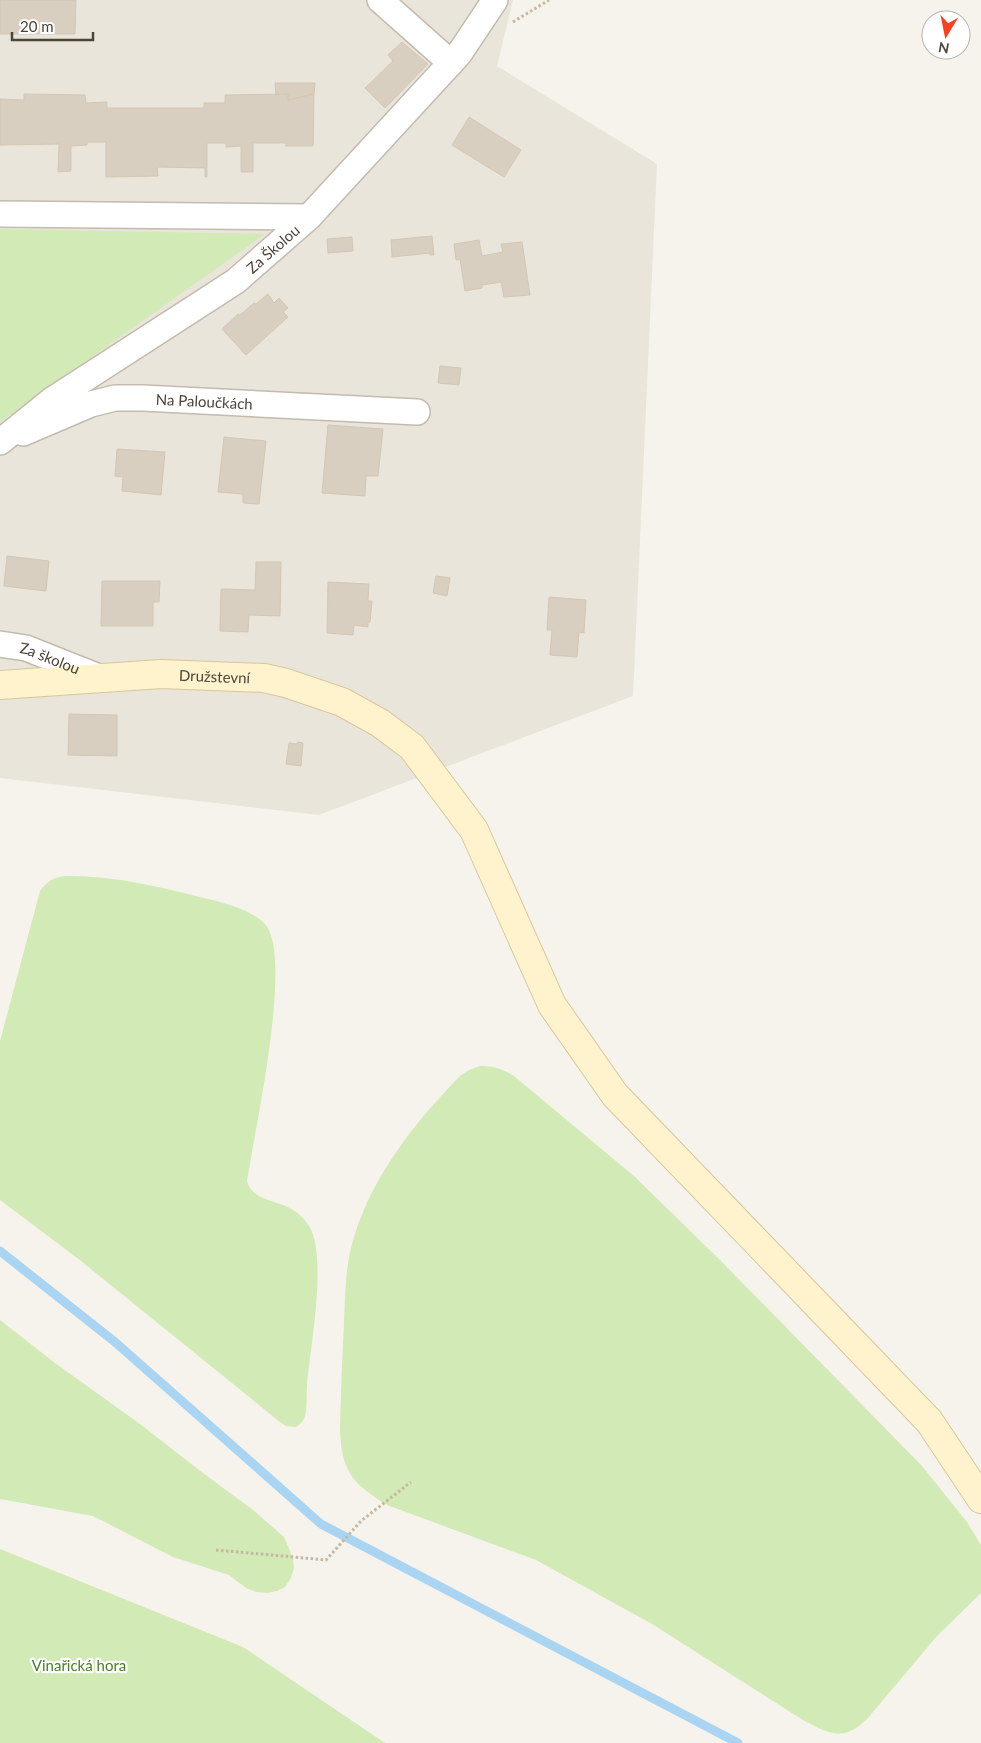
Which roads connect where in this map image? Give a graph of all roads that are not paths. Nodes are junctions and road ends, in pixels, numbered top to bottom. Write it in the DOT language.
graph roads {
  1 [pos="380,0"];
  2 [pos="495,0"];
  3 [pos="451,63"];
  4 [pos="0,214"];
  5 [pos="309,217"];
  6 [pos="417,412"];
  7 [pos="0,442"];
  8 [pos="0,644"];
  9 [pos="99,677"];
  10 [pos="0,685"];
  11 [pos="981,1500"];
  1 -- 3 [label="street"];
  2 -- 3 [label="street, Za Školou"];
  3 -- 5 [label="street, Za Školou"];
  4 -- 5 [label="street"];
  5 -- 7 [label="street, Za Školou"];
  6 -- 7 [label="street, Na Paloučkách"];
  8 -- 9 [label="street, Za školou"];
  9 -- 10 [label="main road, Družstevní"];
  9 -- 11 [label="main road, Družstevní"];
}
